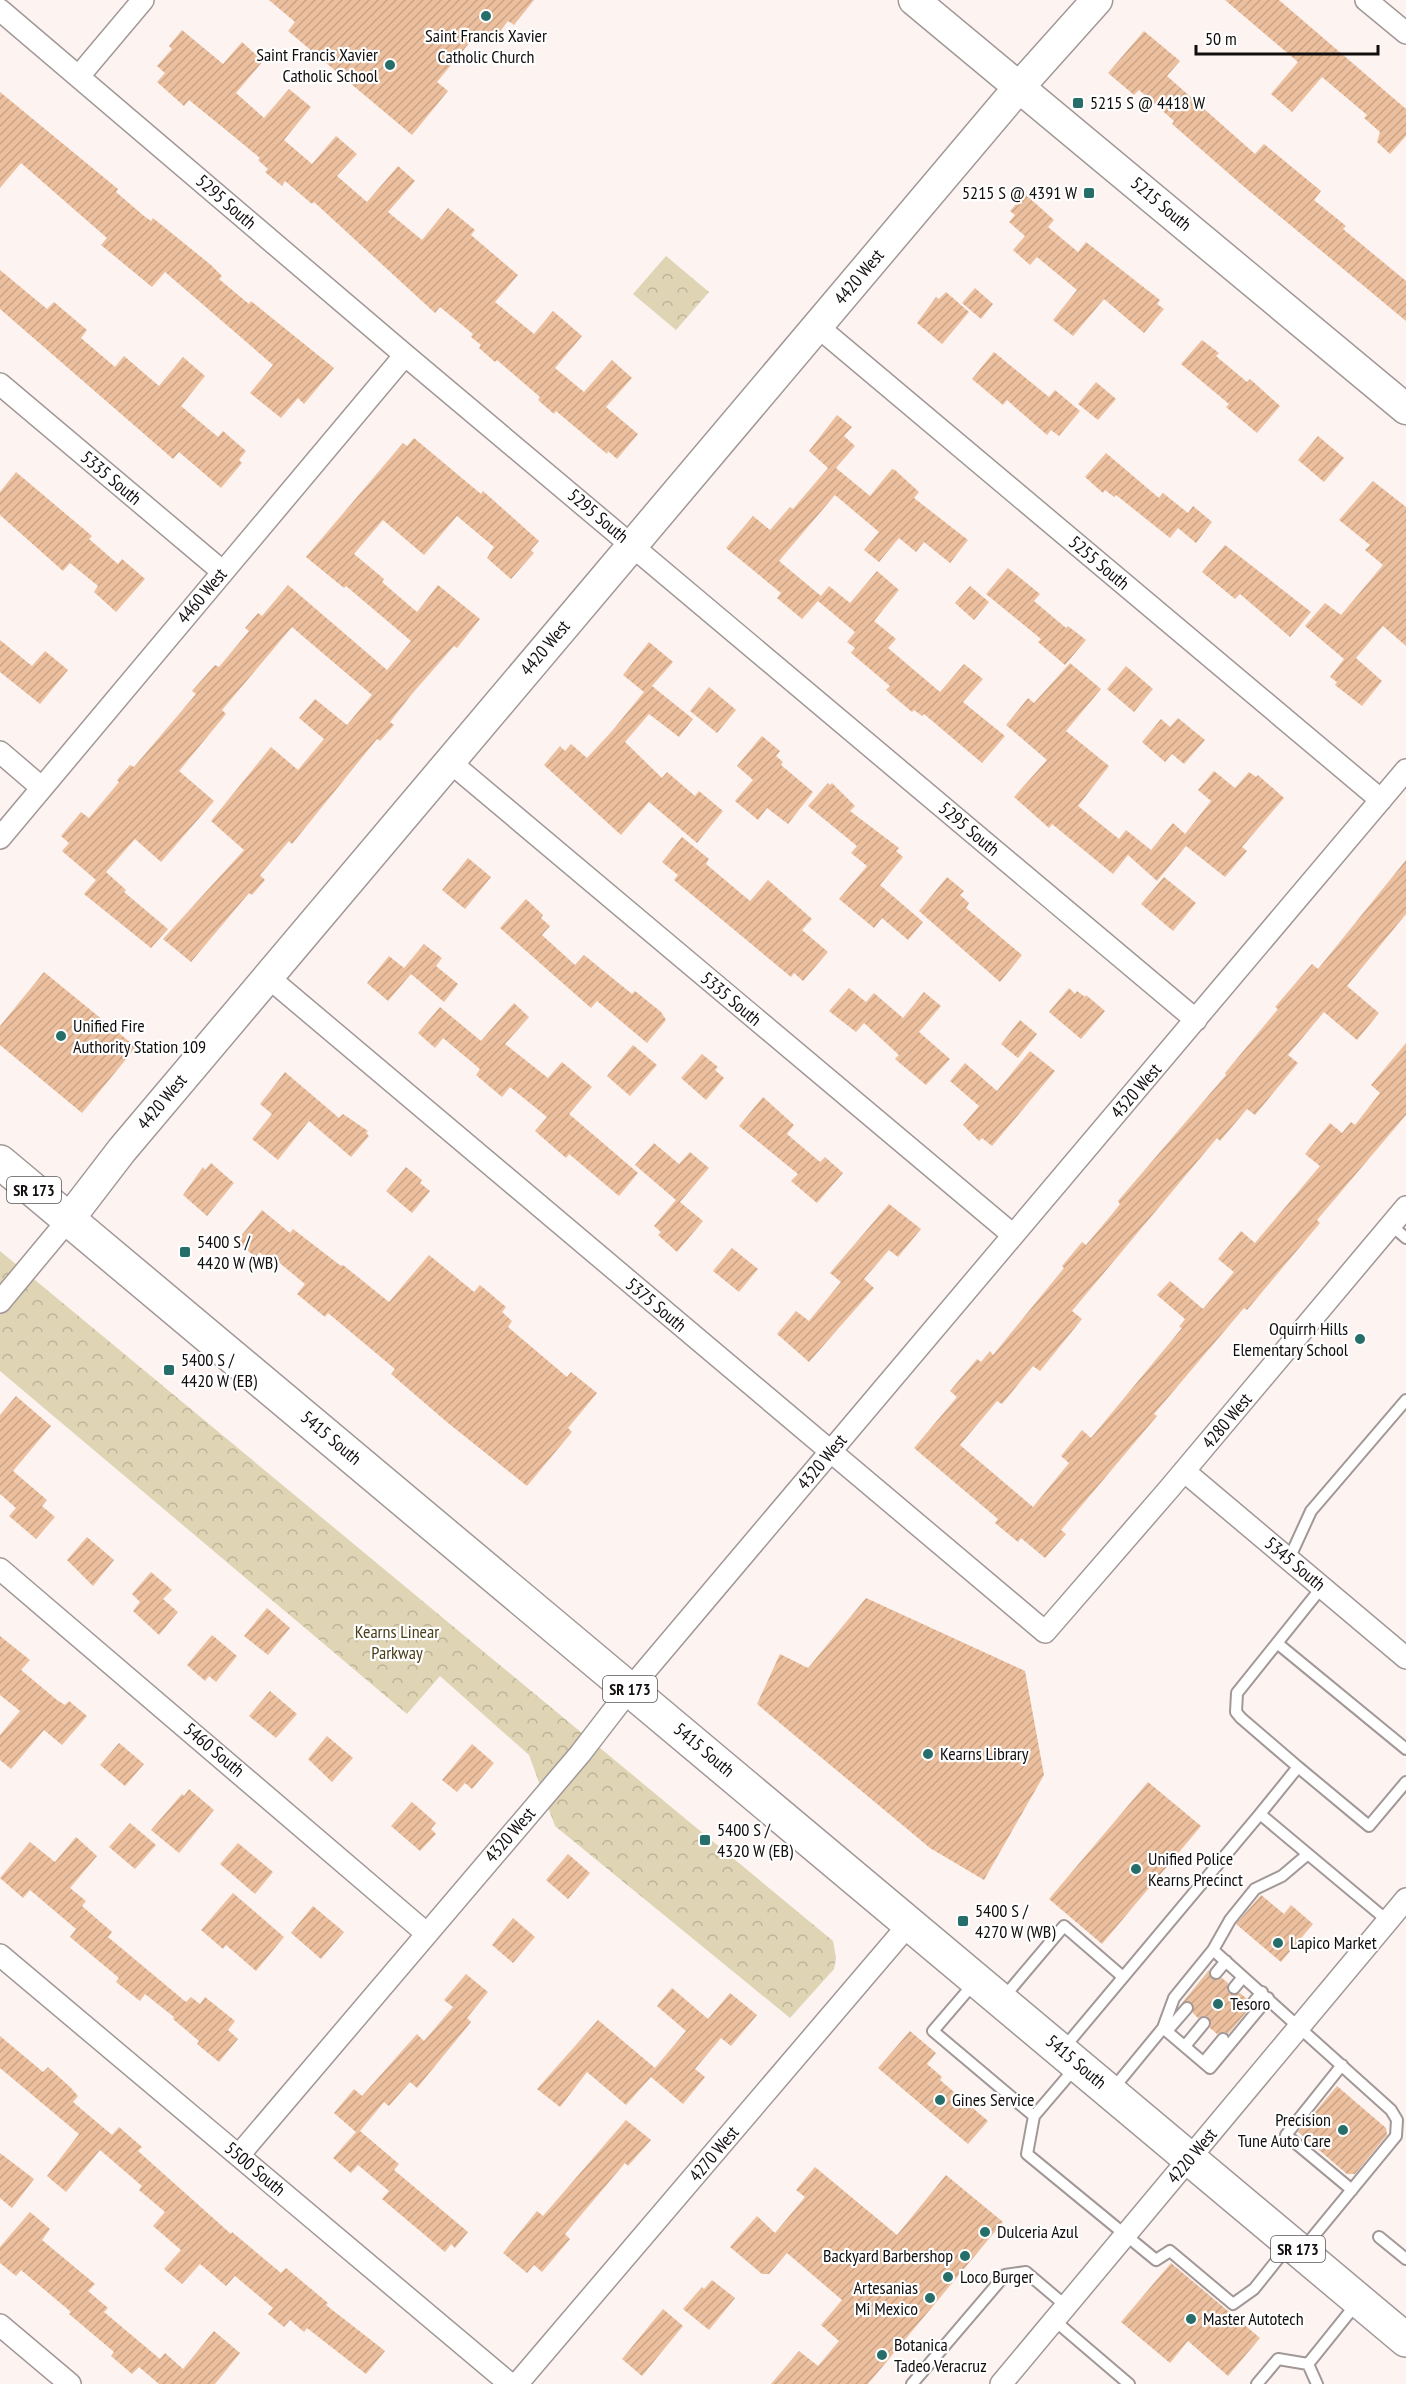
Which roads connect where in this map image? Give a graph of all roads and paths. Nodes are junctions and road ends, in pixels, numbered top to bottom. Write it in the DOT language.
graph roads {
  1 [pos="143,0"];
  2 [pos="914,0"];
  3 [pos="1096,0"];
  4 [pos="1366,0"];
  5 [pos="0,10"];
  6 [pos="1406,33"];
  7 [pos="79,76"];
  8 [pos="1020,86"];
  9 [pos="817,327"];
  10 [pos="405,355"];
  11 [pos="0,384"];
  12 [pos="1406,409"];
  13 [pos="632,545"];
  14 [pos="223,572"];
  15 [pos="0,752"];
  16 [pos="450,762"];
  17 [pos="1406,770"];
  18 [pos="42,788"];
  19 [pos="1382,800"];
  20 [pos="0,838"];
  21 [pos="268,977"];
  22 [pos="1196,1020"];
  23 [pos="0,1162"];
  24 [pos="1406,1207"];
  25 [pos="69,1219"];
  26 [pos="1399,1231"];
  27 [pos="1013,1235"];
  28 [pos="0,1302"];
  29 [pos="1406,1400"];
  30 [pos="831,1452"];
  31 [pos="1184,1471"];
  32 [pos="1289,1559"];
  33 [pos="0,1569"];
  34 [pos="1322,1587"];
  35 [pos="1045,1632"];
  36 [pos="1277,1643"];
  37 [pos="1406,1658"];
  38 [pos="630,1689"];
  39 [pos="1406,1749"];
  40 [pos="1298,1767"];
  41 [pos="1406,1782"];
  42 [pos="1260,1814"];
  43 [pos="1308,1854"];
  44 [pos="1406,1899"];
  45 [pos="1388,1921"];
  46 [pos="910,1923"];
  47 [pos="426,1933"];
  48 [pos="1213,1950"];
  49 [pos="0,1955"];
  50 [pos="1226,1961"];
  51 [pos="1216,1973"];
  52 [pos="1124,1977"];
  53 [pos="1243,1977"];
  54 [pos="978,1979"];
  55 [pos="1234,1988"];
  56 [pos="1265,1995"];
  57 [pos="1002,2000"];
  58 [pos="1252,2003"];
  59 [pos="1187,2008"];
  60 [pos="1204,2023"];
  61 [pos="1300,2027"];
  62 [pos="1165,2029"];
  63 [pos="1223,2039"];
  64 [pos="1185,2046"];
  65 [pos="1070,2057"];
  66 [pos="1204,2062"];
  67 [pos="1342,2065"];
  68 [pos="1112,2091"];
  69 [pos="1034,2116"];
  70 [pos="239,2155"];
  71 [pos="1191,2158"];
  72 [pos="1352,2190"];
  73 [pos="1126,2235"];
  74 [pos="1379,2237"];
  75 [pos="1296,2247"];
  76 [pos="1406,2259"];
  77 [pos="1360,2301"];
  78 [pos="1060,2313"];
  79 [pos="0,2325"];
  80 [pos="1406,2340"];
  81 [pos="1308,2364"];
  82 [pos="70,2384"];
  83 [pos="510,2384"];
  84 [pos="517,2384"];
  85 [pos="912,2384"];
  86 [pos="1001,2384"];
  87 [pos="1130,2384"];
  88 [pos="1257,2384"];
  89 [pos="1317,2384"];
  1 -- 7 [label="street"];
  2 -- 8 [label="street, 5215 South"];
  3 -- 8 [label="street, 4420 West"];
  4 -- 6 [label="street"];
  5 -- 7 [label="street, 5295 South"];
  7 -- 10 [label="street, 5295 South"];
  8 -- 9 [label="street, 4420 West"];
  8 -- 12 [label="street, 5215 South"];
  9 -- 13 [label="street, 4420 West"];
  9 -- 19 [label="street, 5255 South"];
  10 -- 13 [label="street, 5295 South"];
  10 -- 14 [label="street, 4460 West"];
  11 -- 14 [label="street, 5335 South"];
  13 -- 16 [label="street, 4420 West"];
  13 -- 22 [label="street, 5295 South"];
  14 -- 18 [label="street, 4460 West"];
  15 -- 18 [label="street"];
  16 -- 21 [label="street, 4420 West"];
  16 -- 27 [label="street, 5335 South"];
  17 -- 19 [label="street, 4320 West"];
  18 -- 20 [label="street, 4460 West"];
  19 -- 22 [label="street, 4320 West"];
  21 -- 25 [label="street, 4420 West"];
  21 -- 30 [label="street, 5375 South"];
  22 -- 27 [label="street, 4320 West"];
  23 -- 25 [label="main road, 5415 South / SR 173"];
  24 -- 26 [label="street, 4280 West"];
  25 -- 28 [label="street, 4420 West"];
  25 -- 38 [label="main road, 5415 South / SR 173"];
  26 -- 31 [label="street, 4280 West"];
  27 -- 30 [label="street, 4320 West"];
  29 -- 32 [label="lane"];
  30 -- 35 [label="street, 5375 South"];
  30 -- 38 [label="street, 4320 West"];
  31 -- 32 [label="street, 5345 South"];
  31 -- 35 [label="street, 4280 West"];
  32 -- 34 [label="street, 5345 South"];
  33 -- 47 [label="street, 5460 South"];
  34 -- 36 [label="lane"];
  34 -- 37 [label="street, 5345 South"];
  36 -- 39 [label="lane"];
  36 -- 40 [label="lane"];
  38 -- 46 [label="main road, 5415 South / SR 173"];
  38 -- 47 [label="street, 4320 West"];
  40 -- 41 [label="lane"];
  40 -- 42 [label="lane"];
  42 -- 43 [label="lane"];
  42 -- 52 [label="lane"];
  43 -- 45 [label="lane"];
  43 -- 48 [label="lane"];
  44 -- 45 [label="street, 4220 West"];
  45 -- 61 [label="street, 4220 West"];
  46 -- 54 [label="main road, 5415 South / SR 173"];
  46 -- 84 [label="street, 4270 West"];
  47 -- 70 [label="street, 4320 West"];
  48 -- 50 [label="lane"];
  48 -- 62 [label="lane"];
  49 -- 70 [label="street, 5500 South"];
  50 -- 51 [label="lane"];
  50 -- 53 [label="lane"];
  52 -- 57 [label="lane"];
  52 -- 65 [label="lane"];
  53 -- 55 [label="lane"];
  53 -- 56 [label="lane"];
  54 -- 57 [label="main road, 5415 South / SR 173"];
  54 -- 69 [label="lane"];
  56 -- 58 [label="lane"];
  56 -- 61 [label="lane"];
  56 -- 66 [label="lane"];
  57 -- 65 [label="main road, 5415 South / SR 173"];
  59 -- 62 [label="lane"];
  60 -- 64 [label="lane"];
  61 -- 67 [label="lane"];
  61 -- 71 [label="street, 4220 West"];
  62 -- 64 [label="lane"];
  62 -- 68 [label="lane"];
  63 -- 66 [label="lane"];
  64 -- 66 [label="lane"];
  65 -- 68 [label="main road, 5415 South / SR 173"];
  65 -- 69 [label="lane"];
  67 -- 72 [label="lane"];
  67 -- 72 [label="lane"];
  68 -- 71 [label="main road, 5415 South / SR 173"];
  69 -- 73 [label="lane"];
  70 -- 83 [label="street, 5500 South"];
  71 -- 73 [label="street, 4220 West"];
  71 -- 75 [label="main road, 5415 South / SR 173"];
  72 -- 75 [label="lane"];
  73 -- 75 [label="lane"];
  73 -- 78 [label="street, 4220 West"];
  74 -- 76 [label="lane"];
  75 -- 77 [label="main road, 5415 South / SR 173"];
  77 -- 80 [label="main road, 5415 South / SR 173"];
  77 -- 81 [label="lane"];
  78 -- 85 [label="lane"];
  78 -- 86 [label="street, 4220 West"];
  78 -- 87 [label="lane"];
  79 -- 82 [label="street"];
  81 -- 88 [label="lane"];
  81 -- 89 [label="lane"];
}
